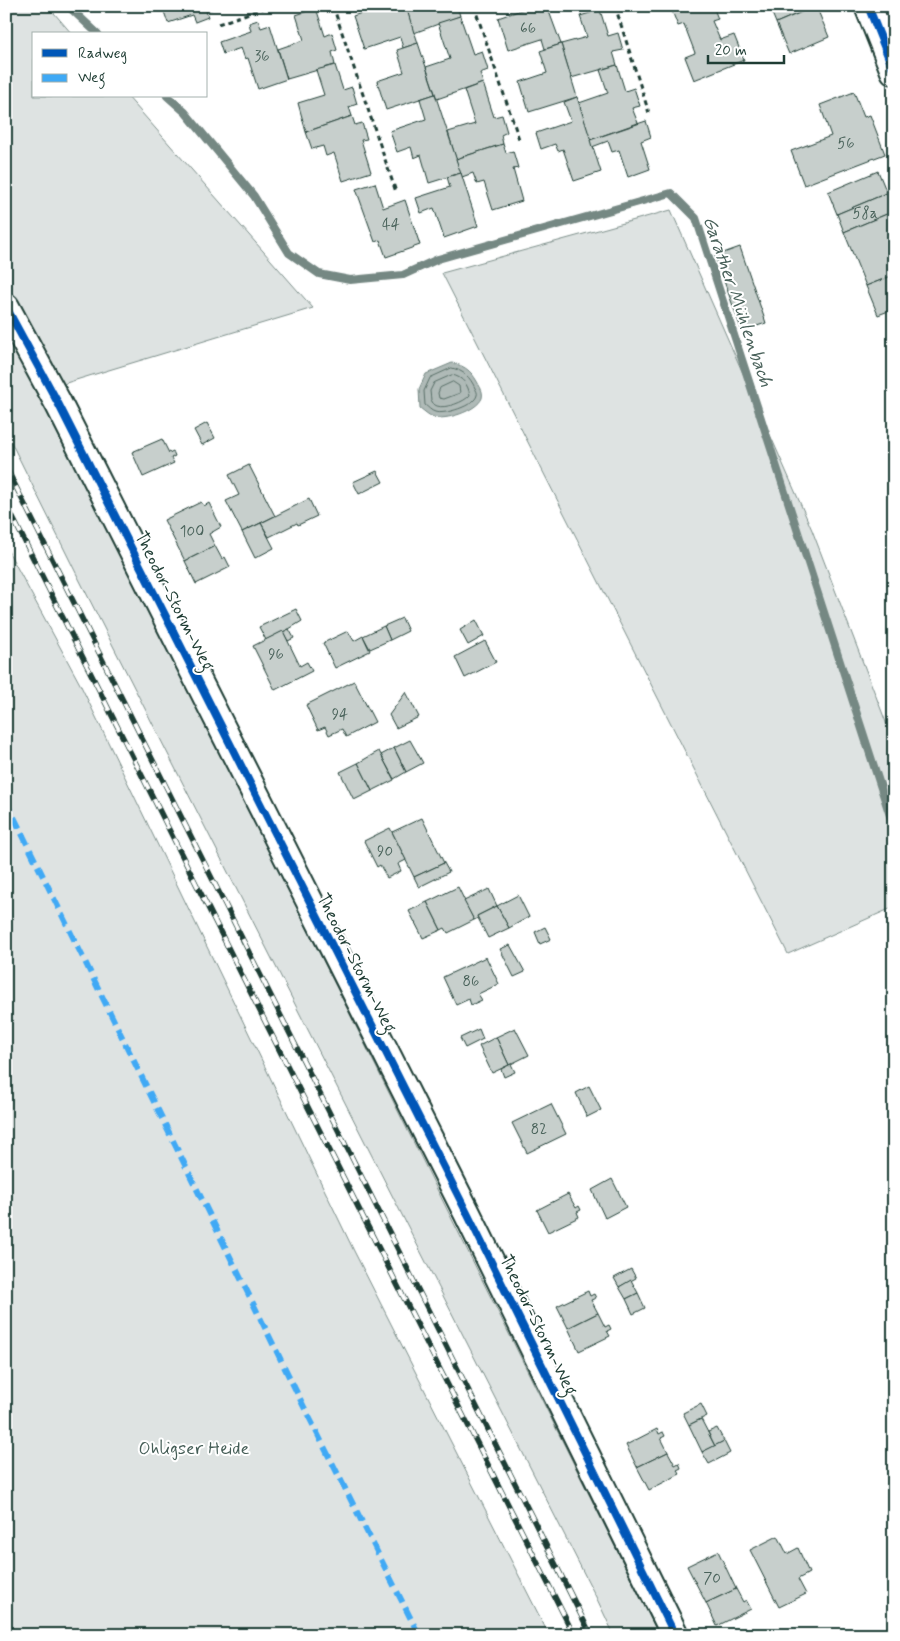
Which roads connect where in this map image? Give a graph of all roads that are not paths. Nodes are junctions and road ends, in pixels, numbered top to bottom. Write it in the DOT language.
graph roads {
  1 [pos="868,6"];
  2 [pos="894,71"];
  3 [pos="6,307"];
  4 [pos="675,1635"];
  1 -- 2 [label="street"];
  3 -- 4 [label="street, Theodor-Storm-Weg"];
}
